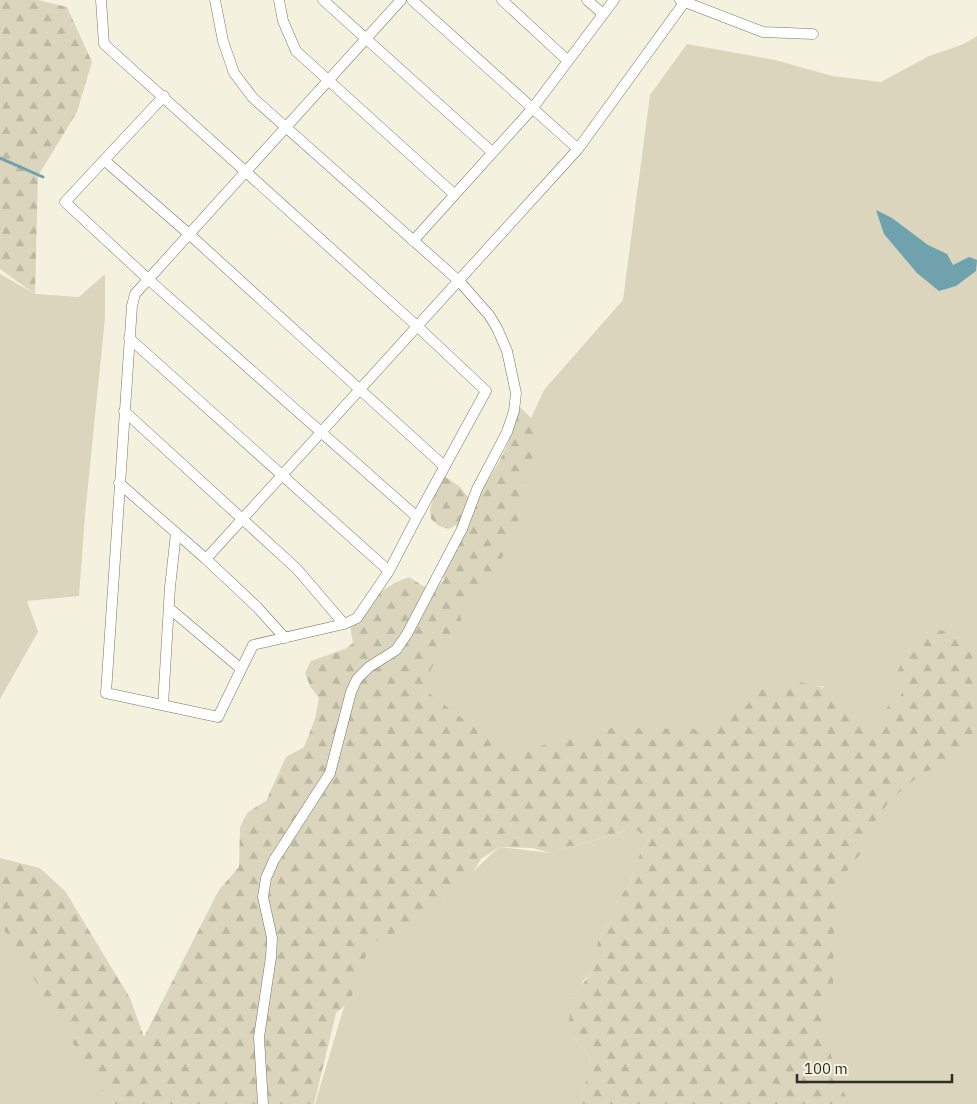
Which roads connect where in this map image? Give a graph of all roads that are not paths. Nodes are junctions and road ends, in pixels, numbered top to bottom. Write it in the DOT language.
graph roads {
  1 [pos="101,0"];
  2 [pos="215,0"];
  3 [pos="279,0"];
  4 [pos="323,0"];
  5 [pos="402,0"];
  6 [pos="412,0"];
  7 [pos="502,0"];
  8 [pos="587,0"];
  9 [pos="614,0"];
  10 [pos="684,1"];
  11 [pos="603,14"];
  12 [pos="813,34"];
  13 [pos="366,38"];
  14 [pos="568,60"];
  15 [pos="328,80"];
  16 [pos="164,96"];
  17 [pos="532,108"];
  18 [pos="285,128"];
  19 [pos="578,149"];
  20 [pos="492,152"];
  21 [pos="104,160"];
  22 [pos="247,172"];
  23 [pos="454,194"];
  24 [pos="189,234"];
  25 [pos="413,240"];
  26 [pos="148,279"];
  27 [pos="460,282"];
  28 [pos="418,327"];
  29 [pos="129,338"];
  30 [pos="360,390"];
  31 [pos="124,411"];
  32 [pos="320,433"];
  33 [pos="444,466"];
  34 [pos="282,476"];
  35 [pos="120,483"];
  36 [pos="417,517"];
  37 [pos="244,518"];
  38 [pos="176,533"];
  39 [pos="206,559"];
  40 [pos="389,571"];
  41 [pos="169,608"];
  42 [pos="344,624"];
  43 [pos="285,638"];
  44 [pos="240,668"];
  45 [pos="163,705"];
  46 [pos="263,1104"];
  1 -- 16 [label="street"];
  2 -- 18 [label="street"];
  3 -- 15 [label="street"];
  4 -- 13 [label="street"];
  5 -- 13 [label="street"];
  6 -- 17 [label="street"];
  7 -- 14 [label="street"];
  8 -- 11 [label="street"];
  9 -- 11 [label="street"];
  10 -- 12 [label="street"];
  10 -- 19 [label="street"];
  11 -- 14 [label="street"];
  13 -- 15 [label="street"];
  13 -- 20 [label="street"];
  14 -- 17 [label="street"];
  15 -- 18 [label="street"];
  15 -- 23 [label="street"];
  16 -- 21 [label="street"];
  16 -- 22 [label="street"];
  17 -- 19 [label="street"];
  17 -- 20 [label="street"];
  18 -- 22 [label="street"];
  18 -- 25 [label="street"];
  19 -- 27 [label="street"];
  20 -- 23 [label="street"];
  21 -- 24 [label="street"];
  21 -- 26 [label="street"];
  22 -- 24 [label="street"];
  22 -- 28 [label="street"];
  23 -- 25 [label="street"];
  24 -- 26 [label="street"];
  24 -- 30 [label="street"];
  25 -- 27 [label="street"];
  26 -- 29 [label="street"];
  26 -- 32 [label="street"];
  27 -- 28 [label="street"];
  27 -- 46 [label="street"];
  28 -- 30 [label="street"];
  28 -- 33 [label="street"];
  29 -- 31 [label="street"];
  29 -- 34 [label="street"];
  30 -- 32 [label="street"];
  30 -- 33 [label="street"];
  31 -- 35 [label="street"];
  31 -- 37 [label="street"];
  32 -- 34 [label="street"];
  32 -- 36 [label="street"];
  33 -- 36 [label="street"];
  34 -- 37 [label="street"];
  34 -- 40 [label="street"];
  35 -- 38 [label="street"];
  35 -- 45 [label="street"];
  36 -- 40 [label="street"];
  37 -- 39 [label="street"];
  37 -- 42 [label="street"];
  38 -- 39 [label="street"];
  38 -- 41 [label="street"];
  39 -- 43 [label="street"];
  40 -- 42 [label="street"];
  41 -- 44 [label="street"];
  41 -- 45 [label="street"];
  42 -- 43 [label="street"];
  43 -- 44 [label="street"];
  44 -- 45 [label="street"];
}
